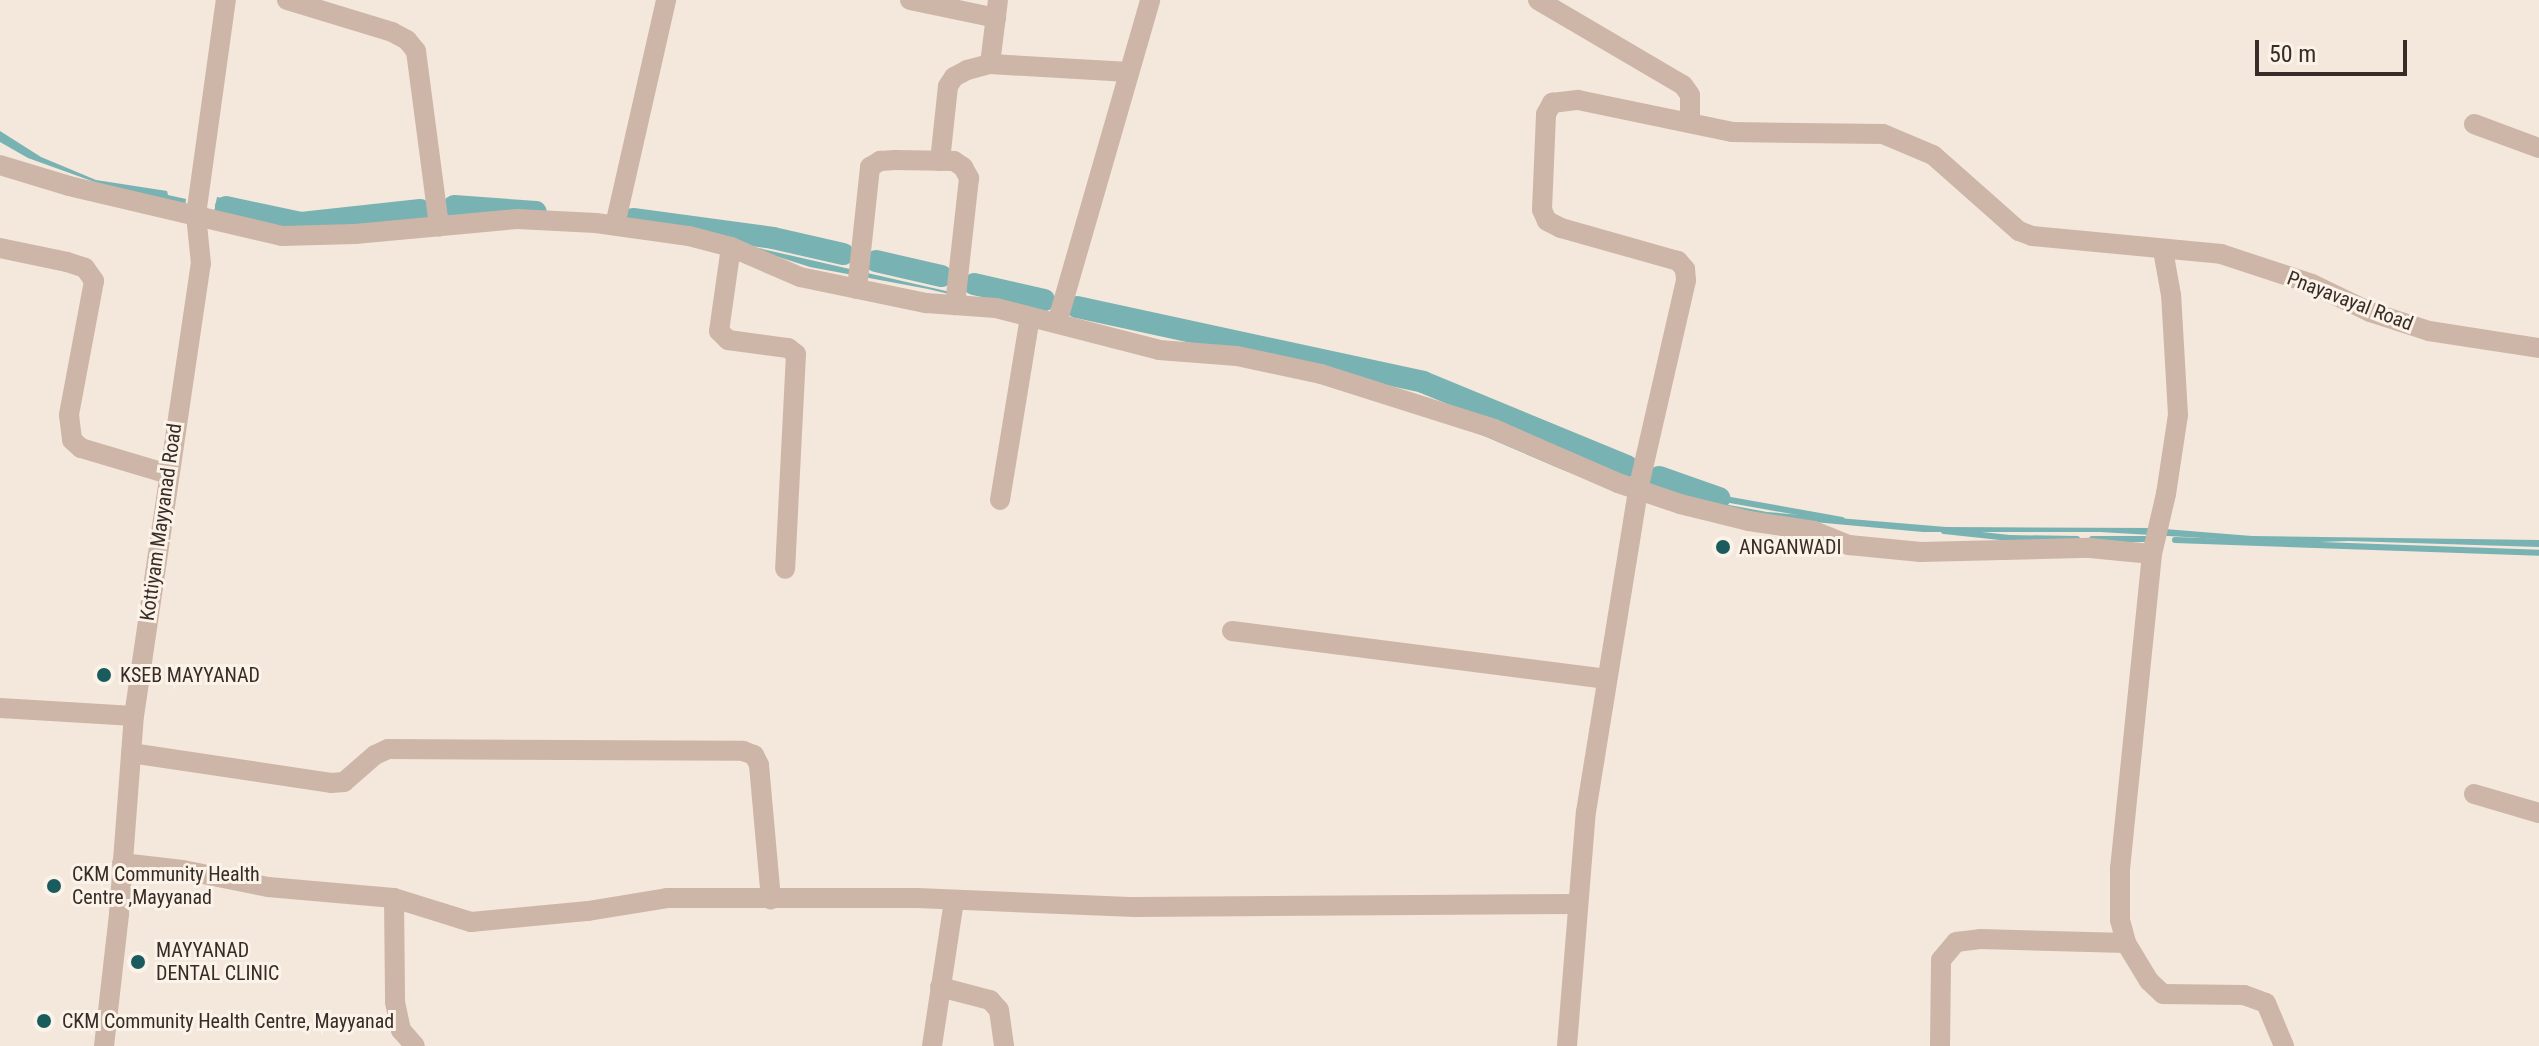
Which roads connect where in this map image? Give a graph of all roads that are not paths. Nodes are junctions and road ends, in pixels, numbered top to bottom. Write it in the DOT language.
graph roads {
  1 [pos="226,0"];
  2 [pos="287,0"];
  3 [pos="666,0"];
  4 [pos="910,0"];
  5 [pos="1150,0"];
  6 [pos="1538,0"];
  7 [pos="997,9"];
  8 [pos="990,64"];
  9 [pos="1129,72"];
  10 [pos="1690,122"];
  11 [pos="2474,124"];
  12 [pos="2539,148"];
  13 [pos="940,161"];
  14 [pos="0,165"];
  15 [pos="196,215"];
  16 [pos="615,225"];
  17 [pos="439,226"];
  18 [pos="731,247"];
  19 [pos="0,248"];
  20 [pos="2163,250"];
  21 [pos="857,289"];
  22 [pos="955,305"];
  23 [pos="1030,317"];
  24 [pos="1057,323"];
  25 [pos="2539,348"];
  26 [pos="168,474"];
  27 [pos="1638,490"];
  28 [pos="1000,500"];
  29 [pos="2152,554"];
  30 [pos="785,569"];
  31 [pos="1232,631"];
  32 [pos="1607,679"];
  33 [pos="0,708"];
  34 [pos="134,716"];
  35 [pos="131,753"];
  36 [pos="2474,794"];
  37 [pos="2539,813"];
  38 [pos="122,863"];
  39 [pos="394,898"];
  40 [pos="771,899"];
  41 [pos="954,901"];
  42 [pos="1578,904"];
  43 [pos="2126,943"];
  44 [pos="940,987"];
  45 [pos="104,1046"];
  46 [pos="415,1046"];
  47 [pos="932,1046"];
  48 [pos="1004,1046"];
  49 [pos="1567,1046"];
  50 [pos="1940,1046"];
  51 [pos="2284,1046"];
  1 -- 15 [label="street, Kottiyam Mayyanad Road"];
  2 -- 17 [label="street"];
  3 -- 16 [label="street"];
  4 -- 7 [label="street"];
  5 -- 9 [label="street"];
  6 -- 10 [label="street"];
  7 -- 8 [label="street"];
  8 -- 9 [label="street"];
  8 -- 13 [label="street"];
  9 -- 24 [label="street"];
  10 -- 20 [label="street, Pnayavayal Road"];
  10 -- 27 [label="street, Pnayavayal Road"];
  11 -- 12 [label="street"];
  13 -- 21 [label="street"];
  13 -- 22 [label="street"];
  14 -- 15 [label="street"];
  15 -- 17 [label="street"];
  15 -- 26 [label="street, Kottiyam Mayyanad Road"];
  16 -- 17 [label="street"];
  16 -- 18 [label="street"];
  18 -- 21 [label="street"];
  18 -- 30 [label="street"];
  19 -- 26 [label="street"];
  20 -- 25 [label="street, Pnayavayal Road"];
  20 -- 29 [label="street"];
  21 -- 22 [label="street"];
  22 -- 23 [label="street"];
  23 -- 24 [label="street"];
  23 -- 28 [label="street"];
  24 -- 27 [label="street"];
  26 -- 34 [label="street, Kottiyam Mayyanad Road"];
  27 -- 29 [label="street"];
  27 -- 32 [label="street"];
  29 -- 43 [label="street"];
  31 -- 32 [label="street"];
  32 -- 42 [label="street"];
  33 -- 34 [label="street"];
  34 -- 35 [label="street, Kottiyam Mayyanad Road"];
  35 -- 38 [label="street, Kottiyam Mayyanad Road"];
  35 -- 40 [label="street"];
  36 -- 37 [label="street"];
  38 -- 39 [label="street"];
  38 -- 45 [label="street, Kottiyam Mayyanad Road"];
  39 -- 40 [label="street"];
  39 -- 46 [label="street"];
  40 -- 41 [label="street"];
  41 -- 42 [label="street"];
  41 -- 44 [label="street"];
  42 -- 49 [label="street"];
  43 -- 50 [label="street"];
  43 -- 51 [label="street"];
  44 -- 47 [label="street"];
  44 -- 48 [label="street"];
}
